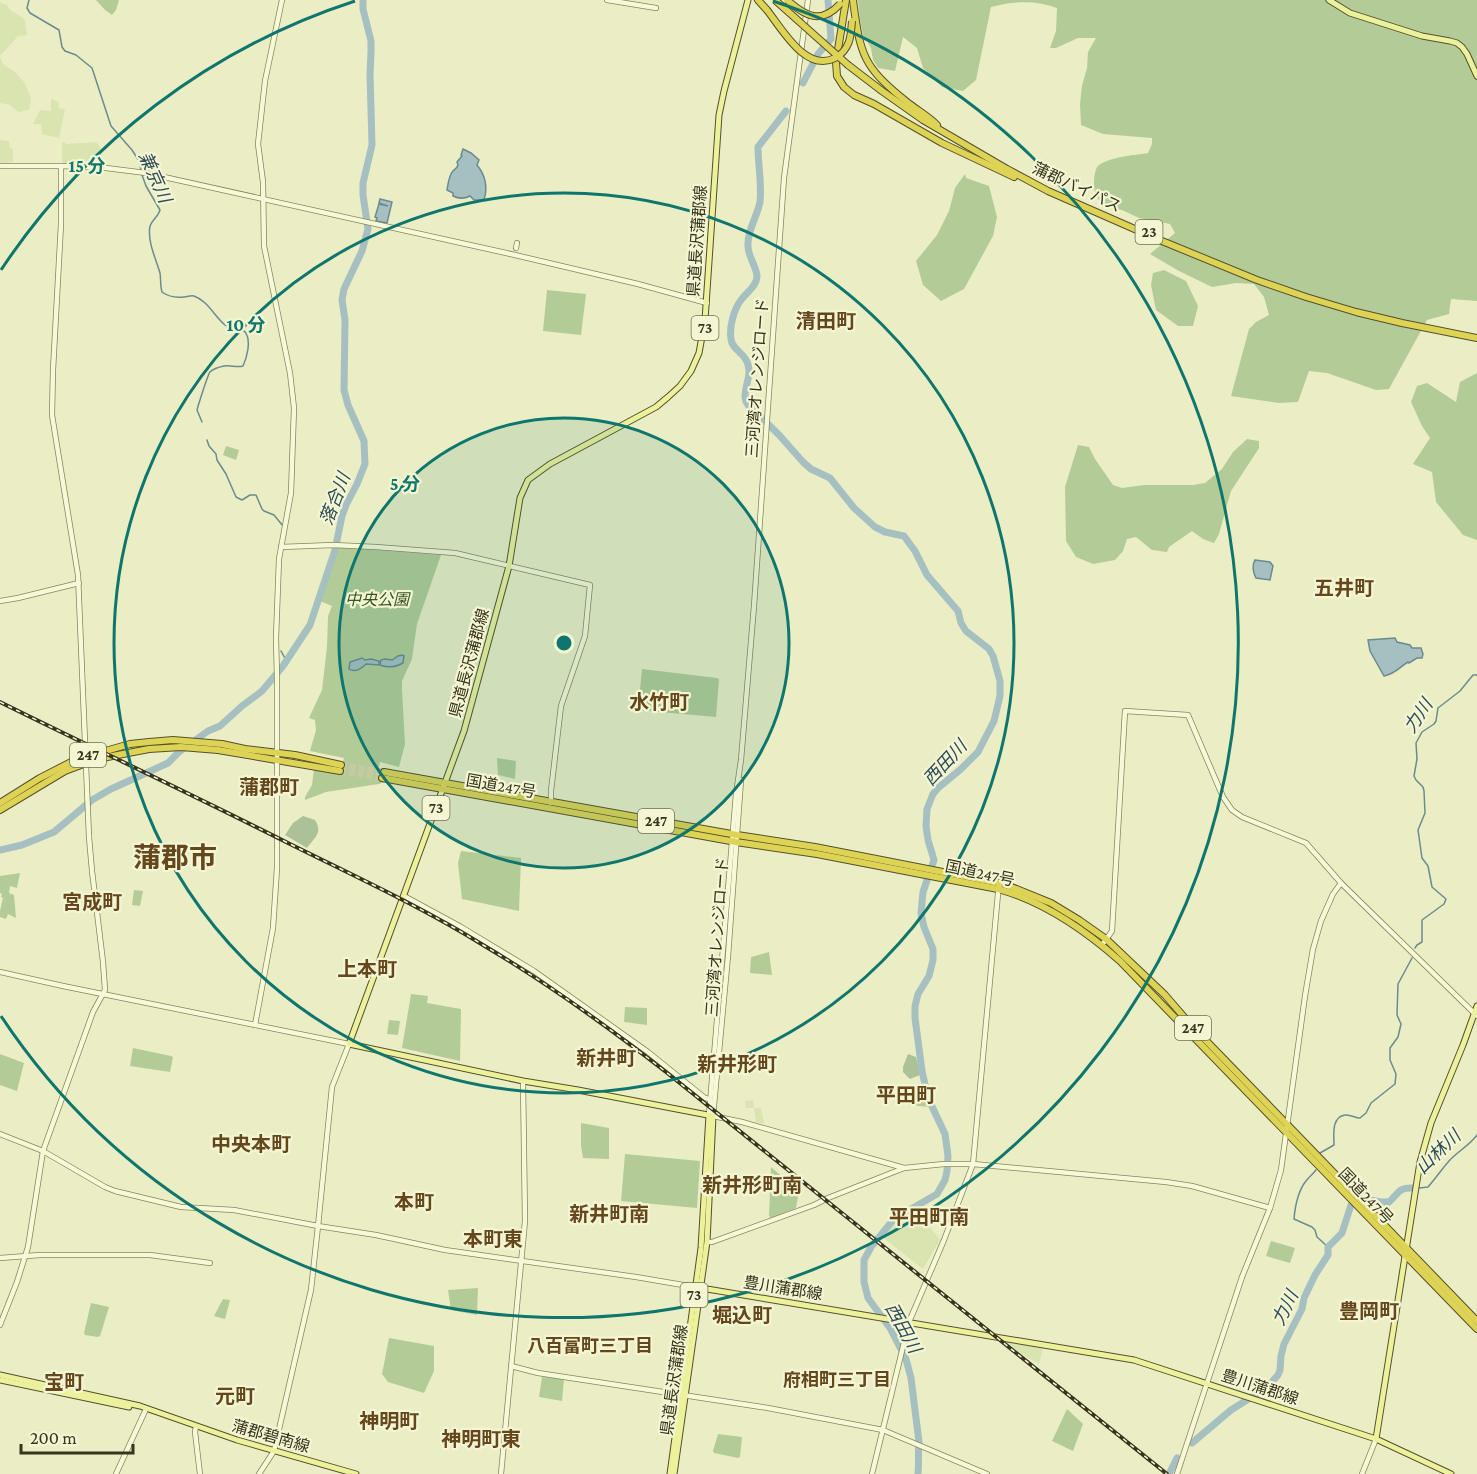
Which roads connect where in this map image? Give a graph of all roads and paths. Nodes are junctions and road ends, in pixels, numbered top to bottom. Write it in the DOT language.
graph roads {
  1 [pos="282,0"];
  2 [pos="607,0"];
  3 [pos="748,0"];
  4 [pos="758,0"];
  5 [pos="777,0"];
  6 [pos="787,0"];
  7 [pos="808,0"];
  8 [pos="853,0"];
  9 [pos="1329,0"];
  10 [pos="843,1"];
  11 [pos="656,8"];
  12 [pos="849,64"];
  13 [pos="1477,76"];
  14 [pos="938,126"];
  15 [pos="0,166"];
  16 [pos="61,166"];
  17 [pos="1048,191"];
  18 [pos="262,199"];
  19 [pos="707,303"];
  20 [pos="1477,337"];
  21 [pos="282,547"];
  22 [pos="508,566"];
  23 [pos="79,583"];
  24 [pos="0,601"];
  25 [pos="86,756"];
  26 [pos="276,757"];
  27 [pos="86,765"];
  28 [pos="340,768"];
  29 [pos="383,775"];
  30 [pos="444,787"];
  31 [pos="0,803"];
  32 [pos="551,805"];
  33 [pos="0,810"];
  34 [pos="734,838"];
  35 [pos="1341,883"];
  36 [pos="999,886"];
  37 [pos="404,896"];
  38 [pos="1104,942"];
  39 [pos="0,972"];
  40 [pos="102,994"];
  41 [pos="1477,1006"];
  42 [pos="1476,1015"];
  43 [pos="255,1025"];
  44 [pos="349,1044"];
  45 [pos="523,1081"];
  46 [pos="710,1100"];
  47 [pos="711,1115"];
  48 [pos="1288,1125"];
  49 [pos="1286,1133"];
  50 [pos="0,1134"];
  51 [pos="43,1151"];
  52 [pos="973,1164"];
  53 [pos="904,1168"];
  54 [pos="1270,1208"];
  55 [pos="318,1226"];
  56 [pos="707,1242"];
  57 [pos="1407,1248"];
  58 [pos="26,1256"];
  59 [pos="1406,1257"];
  60 [pos="0,1258"];
  61 [pos="521,1260"];
  62 [pos="210,1263"];
  63 [pos="698,1288"];
  64 [pos="1477,1321"];
  65 [pos="909,1322"];
  66 [pos="0,1325"];
  67 [pos="1477,1329"];
  68 [pos="511,1366"];
  69 [pos="0,1375"];
  70 [pos="0,1380"];
  71 [pos="1207,1383"];
  72 [pos="684,1395"];
  73 [pos="146,1409"];
  74 [pos="196,1426"];
  75 [pos="883,1430"];
  76 [pos="1376,1439"];
  77 [pos="274,1451"];
  78 [pos="116,1474"];
  79 [pos="200,1474"];
  80 [pos="259,1474"];
  81 [pos="356,1474"];
  82 [pos="501,1474"];
  83 [pos="672,1474"];
  84 [pos="872,1474"];
  85 [pos="987,1474"];
  86 [pos="1177,1474"];
  87 [pos="1362,1474"];
  88 [pos="1451,1474"];
  1 -- 18 [label="street"];
  2 -- 11 [label="street"];
  3 -- 19 [label="main road, 県道長沢蒲郡線 / 73"];
  4 -- 8 [label="highway, bridge"];
  5 -- 12 [label="highway, 蒲郡バイパス / 23, bridge"];
  6 -- 10 [label="highway, bridge"];
  7 -- 34 [label="street, 三河湾オレンジロード"];
  8 -- 14 [label="highway"];
  9 -- 13 [label="main road"];
  10 -- 17 [label="highway"];
  12 -- 14 [label="highway, 蒲郡バイパス / 23"];
  12 -- 17 [label="highway, 蒲郡バイパス / 23"];
  14 -- 20 [label="highway, 蒲郡バイパス / 23"];
  15 -- 16 [label="street"];
  16 -- 18 [label="street"];
  16 -- 23 [label="street"];
  17 -- 20 [label="highway, 蒲郡バイパス / 23"];
  18 -- 19 [label="street"];
  18 -- 21 [label="street"];
  19 -- 22 [label="main road, 県道長沢蒲郡線 / 73"];
  21 -- 22 [label="street"];
  21 -- 26 [label="street"];
  22 -- 30 [label="main road, 県道長沢蒲郡線 / 73"];
  22 -- 32 [label="street"];
  23 -- 24 [label="street"];
  23 -- 25 [label="street"];
  25 -- 26 [label="highway, 247"];
  25 -- 27 [label="street"];
  25 -- 31 [label="highway, 247"];
  26 -- 27 [label="highway, 247"];
  26 -- 28 [label="highway, 247"];
  26 -- 43 [label="street"];
  27 -- 33 [label="highway, 247"];
  27 -- 40 [label="street"];
  29 -- 30 [label="highway, 国道247号 / 247"];
  30 -- 32 [label="highway, 国道247号 / 247"];
  30 -- 37 [label="main road, 県道長沢蒲郡線 / 73"];
  32 -- 34 [label="highway, 国道247号 / 247"];
  34 -- 36 [label="highway, 国道247号 / 247"];
  34 -- 46 [label="street, 三河湾オレンジロード"];
  34 -- 47 [label="street, 三河湾オレンジロード"];
  35 -- 38 [label="street"];
  35 -- 42 [label="street"];
  35 -- 48 [label="street"];
  36 -- 38 [label="highway, 国道247号 / 247"];
  36 -- 52 [label="street"];
  37 -- 44 [label="main road, 県道長沢蒲郡線 / 73"];
  37 -- 46 [label="street"];
  38 -- 48 [label="highway, 国道247号 / 247"];
  38 -- 49 [label="highway, 国道247号 / 247"];
  39 -- 40 [label="street"];
  40 -- 43 [label="street"];
  40 -- 51 [label="street"];
  41 -- 42 [label="main road"];
  42 -- 57 [label="main road"];
  43 -- 44 [label="street"];
  44 -- 45 [label="main road"];
  44 -- 55 [label="street"];
  45 -- 47 [label="main road"];
  45 -- 61 [label="street"];
  46 -- 47 [label="street, 三河湾オレンジロード"];
  47 -- 53 [label="street"];
  47 -- 56 [label="main road, 県道長沢蒲郡線 / 73"];
  47 -- 63 [label="main road, 県道長沢蒲郡線 / 73"];
  48 -- 49 [label="street"];
  48 -- 57 [label="highway, 国道247号 / 247"];
  49 -- 54 [label="street"];
  49 -- 59 [label="highway, 国道247号 / 247"];
  50 -- 51 [label="street"];
  51 -- 55 [label="street"];
  51 -- 58 [label="street"];
  52 -- 53 [label="street"];
  52 -- 54 [label="street"];
  52 -- 65 [label="street"];
  53 -- 56 [label="street"];
  54 -- 71 [label="street"];
  55 -- 61 [label="street"];
  55 -- 77 [label="street"];
  56 -- 63 [label="main road, 県道長沢蒲郡線 / 73"];
  57 -- 59 [label="main road"];
  57 -- 64 [label="highway, 国道247号 / 247"];
  58 -- 60 [label="street"];
  58 -- 62 [label="street"];
  58 -- 66 [label="street"];
  59 -- 67 [label="highway, 国道247号 / 247"];
  59 -- 76 [label="main road"];
  61 -- 63 [label="street"];
  61 -- 68 [label="street"];
  63 -- 65 [label="main road, 豊川蒲郡線"];
  63 -- 72 [label="main road, 県道長沢蒲郡線 / 73"];
  65 -- 71 [label="main road, 豊川蒲郡線"];
  65 -- 75 [label="street"];
  68 -- 72 [label="street"];
  68 -- 82 [label="street"];
  69 -- 73 [label="main road, 蒲郡碧南線"];
  70 -- 73 [label="main road, 蒲郡碧南線"];
  71 -- 76 [label="main road, 豊川蒲郡線"];
  71 -- 86 [label="street"];
  72 -- 75 [label="street"];
  72 -- 83 [label="main road, 県道長沢蒲郡線 / 73"];
  73 -- 74 [label="main road, 蒲郡碧南線"];
  73 -- 78 [label="street"];
  74 -- 77 [label="main road, 蒲郡碧南線"];
  74 -- 79 [label="street"];
  75 -- 84 [label="street"];
  75 -- 85 [label="street"];
  76 -- 87 [label="street"];
  76 -- 88 [label="main road, 豊川蒲郡線"];
  77 -- 80 [label="street"];
  77 -- 81 [label="main road, 蒲郡碧南線"];
}
